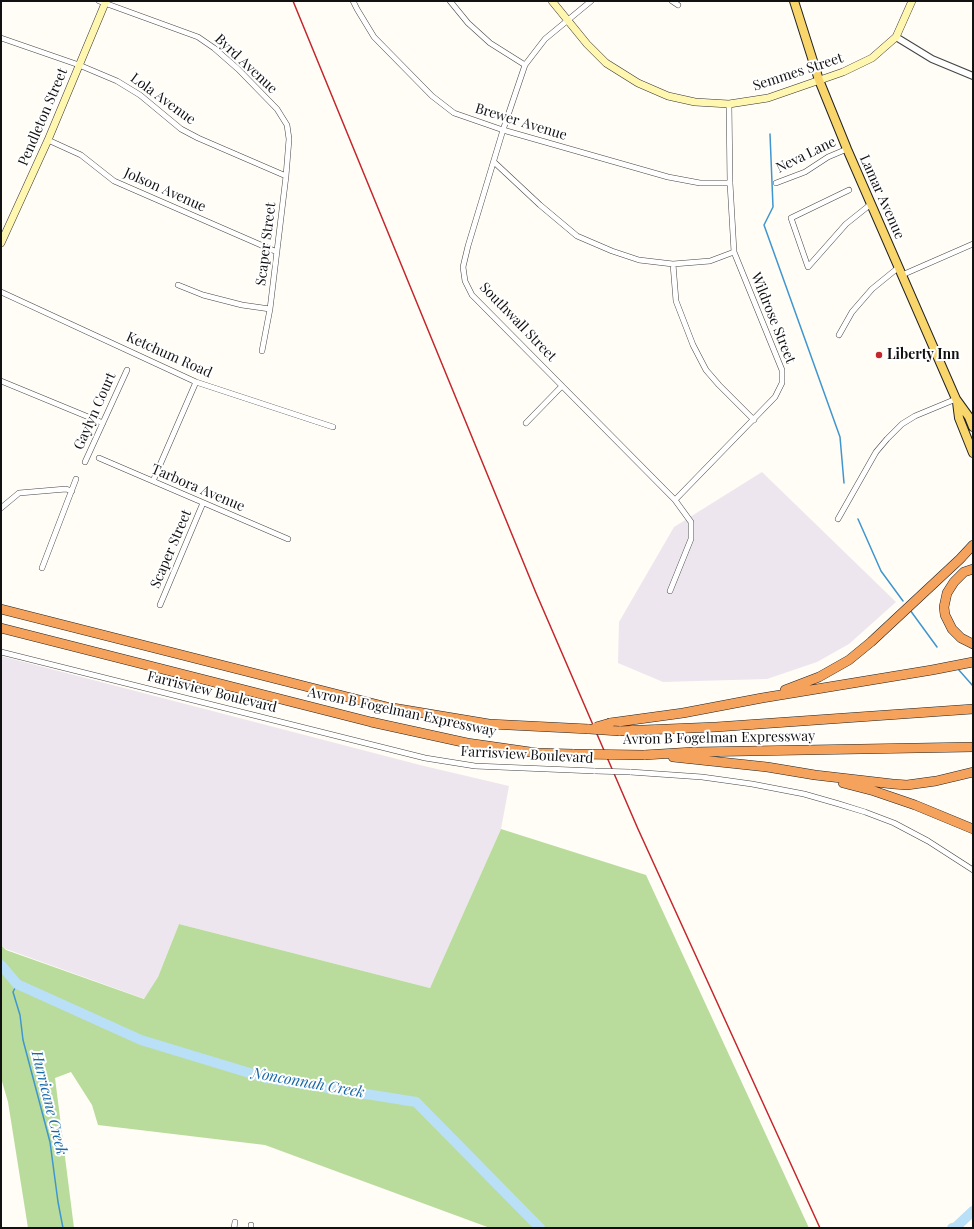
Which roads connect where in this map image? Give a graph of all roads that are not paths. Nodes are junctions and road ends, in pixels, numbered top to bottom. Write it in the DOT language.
graph roads {
  1 [pos="353,1"];
  2 [pos="450,1"];
  3 [pos="552,1"];
  4 [pos="591,1"];
  5 [pos="672,1"];
  6 [pos="794,1"];
  7 [pos="912,1"];
  8 [pos="103,2"];
  9 [pos="678,5"];
  10 [pos="568,20"];
  11 [pos="896,37"];
  12 [pos="1,38"];
  13 [pos="79,65"];
  14 [pos="525,65"];
  15 [pos="973,76"];
  16 [pos="819,80"];
  17 [pos="729,104"];
  18 [pos="503,130"];
  19 [pos="289,139"];
  20 [pos="48,140"];
  21 [pos="847,149"];
  22 [pos="494,162"];
  23 [pos="286,176"];
  24 [pos="730,183"];
  25 [pos="776,183"];
  26 [pos="849,190"];
  27 [pos="871,204"];
  28 [pos="1,243"];
  29 [pos="973,244"];
  30 [pos="277,252"];
  31 [pos="734,252"];
  32 [pos="673,264"];
  33 [pos="900,271"];
  34 [pos="178,286"];
  35 [pos="1,292"];
  36 [pos="270,309"];
  37 [pos="839,335"];
  38 [pos="262,351"];
  39 [pos="127,370"];
  40 [pos="1,381"];
  41 [pos="196,382"];
  42 [pos="562,386"];
  43 [pos="956,399"];
  44 [pos="970,413"];
  45 [pos="754,420"];
  46 [pos="103,423"];
  47 [pos="526,423"];
  48 [pos="333,427"];
  49 [pos="973,427"];
  50 [pos="973,453"];
  51 [pos="99,458"];
  52 [pos="86,462"];
  53 [pos="76,479"];
  54 [pos="153,481"];
  55 [pos="72,490"];
  56 [pos="676,500"];
  57 [pos="203,503"];
  58 [pos="1,508"];
  59 [pos="838,520"];
  60 [pos="288,539"];
  61 [pos="973,545"];
  62 [pos="42,568"];
  63 [pos="973,569"];
  64 [pos="670,590"];
  65 [pos="160,605"];
  66 [pos="1,609"];
  67 [pos="1,628"];
  68 [pos="973,644"];
  69 [pos="1,652"];
  70 [pos="973,656"];
  71 [pos="973,662"];
  72 [pos="820,688"];
  73 [pos="762,698"];
  74 [pos="973,709"];
  75 [pos="589,729"];
  76 [pos="973,747"];
  77 [pos="648,755"];
  78 [pos="973,772"];
  79 [pos="815,775"];
  80 [pos="973,829"];
  81 [pos="973,870"];
  1 -- 18 [label="street, Brewer Avenue"];
  2 -- 14 [label="street"];
  3 -- 10 [label="main road, Semmes Street"];
  4 -- 10 [label="street, Southwall Street"];
  5 -- 9 [label="street"];
  6 -- 16 [label="main road, Lamar Avenue"];
  7 -- 11 [label="main road, Semmes Street"];
  8 -- 13 [label="main road, Pendleton Street"];
  8 -- 19 [label="street, Byrd Avenue"];
  10 -- 14 [label="street, Southwall Street"];
  10 -- 17 [label="main road, Semmes Street"];
  11 -- 15 [label="street"];
  11 -- 16 [label="main road, Semmes Street"];
  12 -- 13 [label="street, Lola Avenue"];
  13 -- 20 [label="main road, Pendleton Street"];
  13 -- 23 [label="street, Lola Avenue"];
  14 -- 18 [label="street, Southwall Street"];
  16 -- 17 [label="main road, Semmes Street"];
  16 -- 21 [label="main road, Lamar Avenue"];
  17 -- 24 [label="street, Wildrose Street"];
  18 -- 22 [label="street, Southwall Street"];
  18 -- 24 [label="street, Brewer Avenue"];
  19 -- 23 [label="street, Scaper Street"];
  20 -- 28 [label="main road, Pendleton Street"];
  20 -- 30 [label="street, Jolson Avenue"];
  21 -- 25 [label="street, Neva Lane"];
  21 -- 27 [label="main road, Lamar Avenue"];
  22 -- 32 [label="street"];
  22 -- 42 [label="street, Southwall Street"];
  23 -- 30 [label="street, Scaper Street"];
  24 -- 31 [label="street, Wildrose Street"];
  26 -- 27 [label="street"];
  27 -- 33 [label="main road, Lamar Avenue"];
  29 -- 33 [label="street"];
  30 -- 36 [label="street, Scaper Street"];
  31 -- 32 [label="street"];
  31 -- 45 [label="street, Wildrose Street"];
  32 -- 45 [label="street"];
  33 -- 37 [label="street"];
  33 -- 43 [label="main road, Lamar Avenue"];
  34 -- 36 [label="street"];
  35 -- 41 [label="street, Ketchum Road"];
  36 -- 38 [label="street, Scaper Street"];
  39 -- 46 [label="street, Gaylyn Court"];
  40 -- 46 [label="street"];
  41 -- 48 [label="street, Ketchum Road"];
  41 -- 54 [label="street"];
  42 -- 47 [label="street"];
  42 -- 56 [label="street, Southwall Street"];
  43 -- 44 [label="main road, Lamar Avenue"];
  43 -- 50 [label="main road, Lamar Avenue"];
  43 -- 59 [label="street"];
  44 -- 49 [label="main road, Lamar Avenue"];
  45 -- 56 [label="street, Wildrose Street"];
  46 -- 52 [label="street, Gaylyn Court"];
  51 -- 54 [label="street, Tarbora Avenue"];
  53 -- 55 [label="street"];
  54 -- 57 [label="street, Tarbora Avenue"];
  55 -- 58 [label="street"];
  55 -- 62 [label="street"];
  56 -- 64 [label="street, Southwall Street"];
  57 -- 60 [label="street, Tarbora Avenue"];
  57 -- 65 [label="street, Scaper Street"];
  61 -- 73 [label="highway"];
  63 -- 68 [label="highway"];
  66 -- 75 [label="highway, Avron B Fogelman Expressway"];
  67 -- 77 [label="highway, Avron B Fogelman Expressway, bridge"];
  69 -- 81 [label="street, Farrisview Boulevard, bridge"];
  70 -- 72 [label="highway"];
  71 -- 72 [label="highway"];
  72 -- 73 [label="highway"];
  73 -- 75 [label="highway, bridge"];
  74 -- 75 [label="highway, Avron B Fogelman Expressway, bridge"];
  76 -- 77 [label="highway, Avron B Fogelman Expressway"];
  77 -- 79 [label="highway"];
  78 -- 79 [label="highway"];
  79 -- 80 [label="highway"];
}
